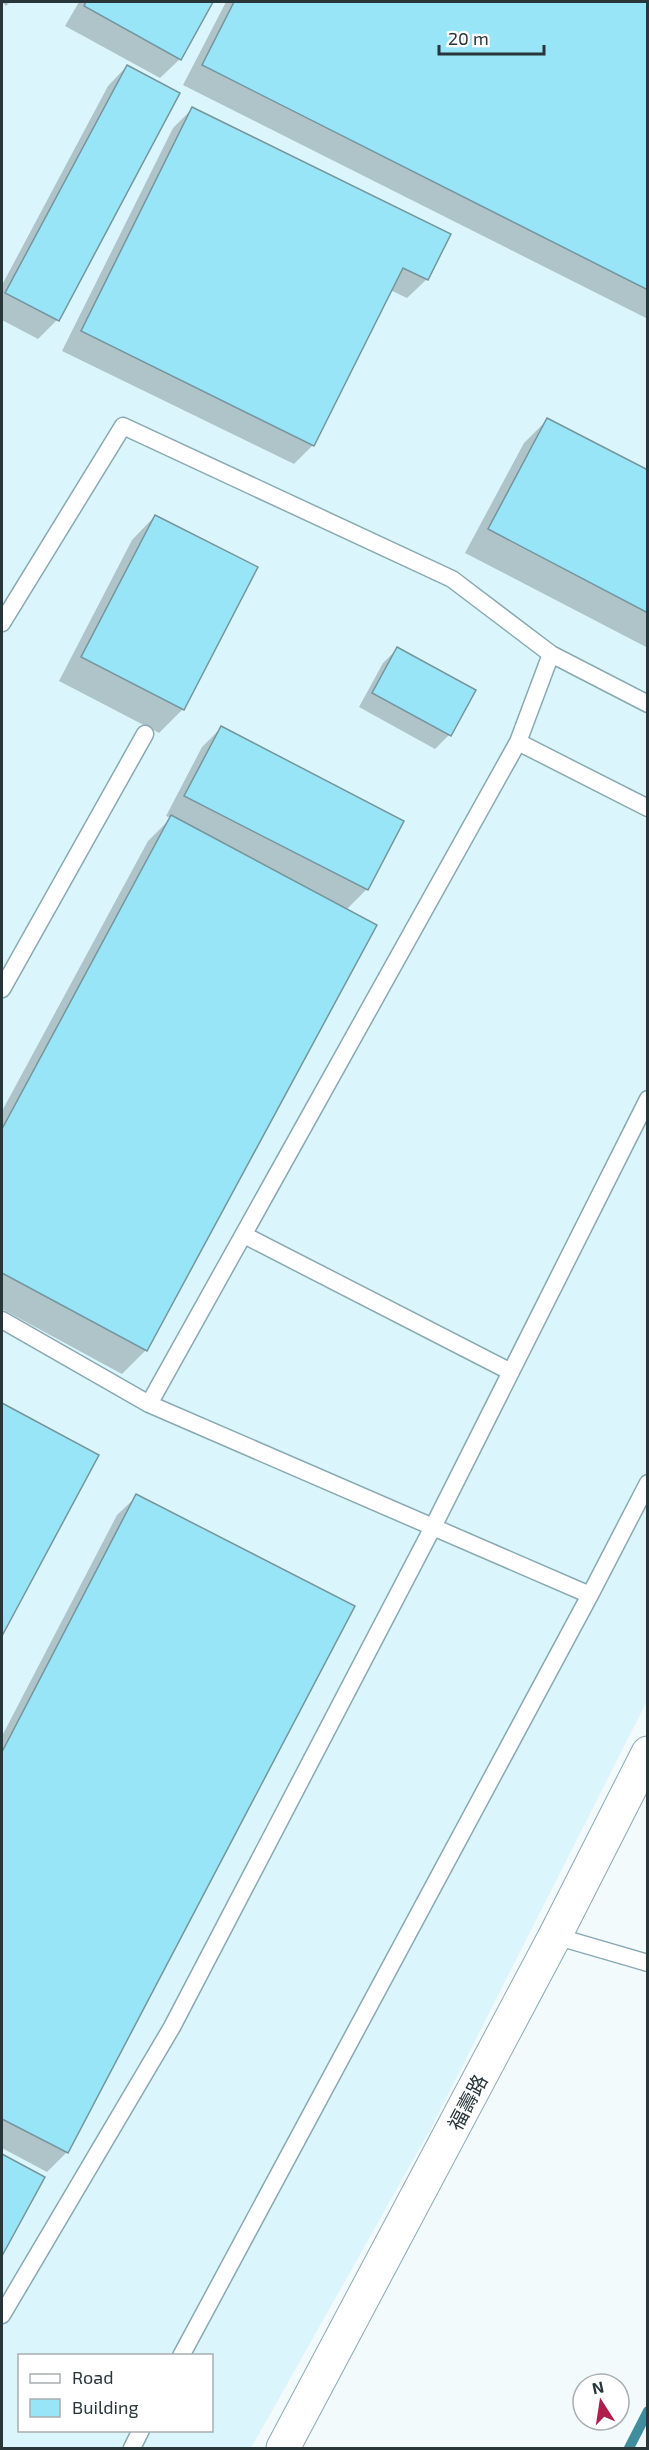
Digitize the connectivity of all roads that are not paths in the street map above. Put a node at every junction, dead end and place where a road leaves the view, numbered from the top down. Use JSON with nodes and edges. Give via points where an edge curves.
{"nodes":[{"id":1,"x":2,"y":623,"type":"edge"},
{"id":2,"x":551,"y":654,"type":"junction"},
{"id":3,"x":648,"y":704,"type":"edge"},
{"id":4,"x":145,"y":734,"type":"dead end"},
{"id":5,"x":518,"y":742,"type":"junction"},
{"id":6,"x":648,"y":808,"type":"edge"},
{"id":7,"x":2,"y":989,"type":"edge"},
{"id":8,"x":648,"y":1099,"type":"edge"},
{"id":9,"x":244,"y":1235,"type":"junction"},
{"id":10,"x":2,"y":1320,"type":"edge"},
{"id":11,"x":511,"y":1372,"type":"junction"},
{"id":12,"x":149,"y":1404,"type":"junction"},
{"id":13,"x":648,"y":1483,"type":"edge"},
{"id":14,"x":434,"y":1527,"type":"junction"},
{"id":15,"x":590,"y":1595,"type":"junction"},
{"id":16,"x":646,"y":1760,"type":"edge"},
{"id":17,"x":555,"y":1936,"type":"junction"},
{"id":18,"x":648,"y":1964,"type":"edge"},
{"id":19,"x":2,"y":2315,"type":"edge"},
{"id":20,"x":182,"y":2354,"type":"edge"},
{"id":21,"x":140,"y":2432,"type":"edge"},
{"id":22,"x":132,"y":2448,"type":"edge"},
{"id":23,"x":283,"y":2448,"type":"edge"}],
"edges":[{"from":1,"to":2,"type":"lane","via":[[123,426],[452,579]]},
{"from":2,"to":3,"type":"lane"},
{"from":2,"to":5,"type":"lane"},
{"from":4,"to":7,"type":"lane"},
{"from":5,"to":6,"type":"lane"},
{"from":5,"to":9,"type":"lane"},
{"from":8,"to":11,"type":"lane"},
{"from":9,"to":11,"type":"lane"},
{"from":9,"to":12,"type":"lane"},
{"from":10,"to":12,"type":"lane"},
{"from":11,"to":14,"type":"lane"},
{"from":12,"to":14,"type":"lane"},
{"from":13,"to":15,"type":"lane"},
{"from":14,"to":15,"type":"lane"},
{"from":14,"to":19,"type":"lane","via":[[172,2027]]},
{"from":15,"to":20,"type":"lane"},
{"from":16,"to":17,"type":"street","name":"福壽路"},
{"from":17,"to":18,"type":"lane"},
{"from":17,"to":23,"type":"street","name":"福壽路"},
{"from":21,"to":22,"type":"lane"}]}
